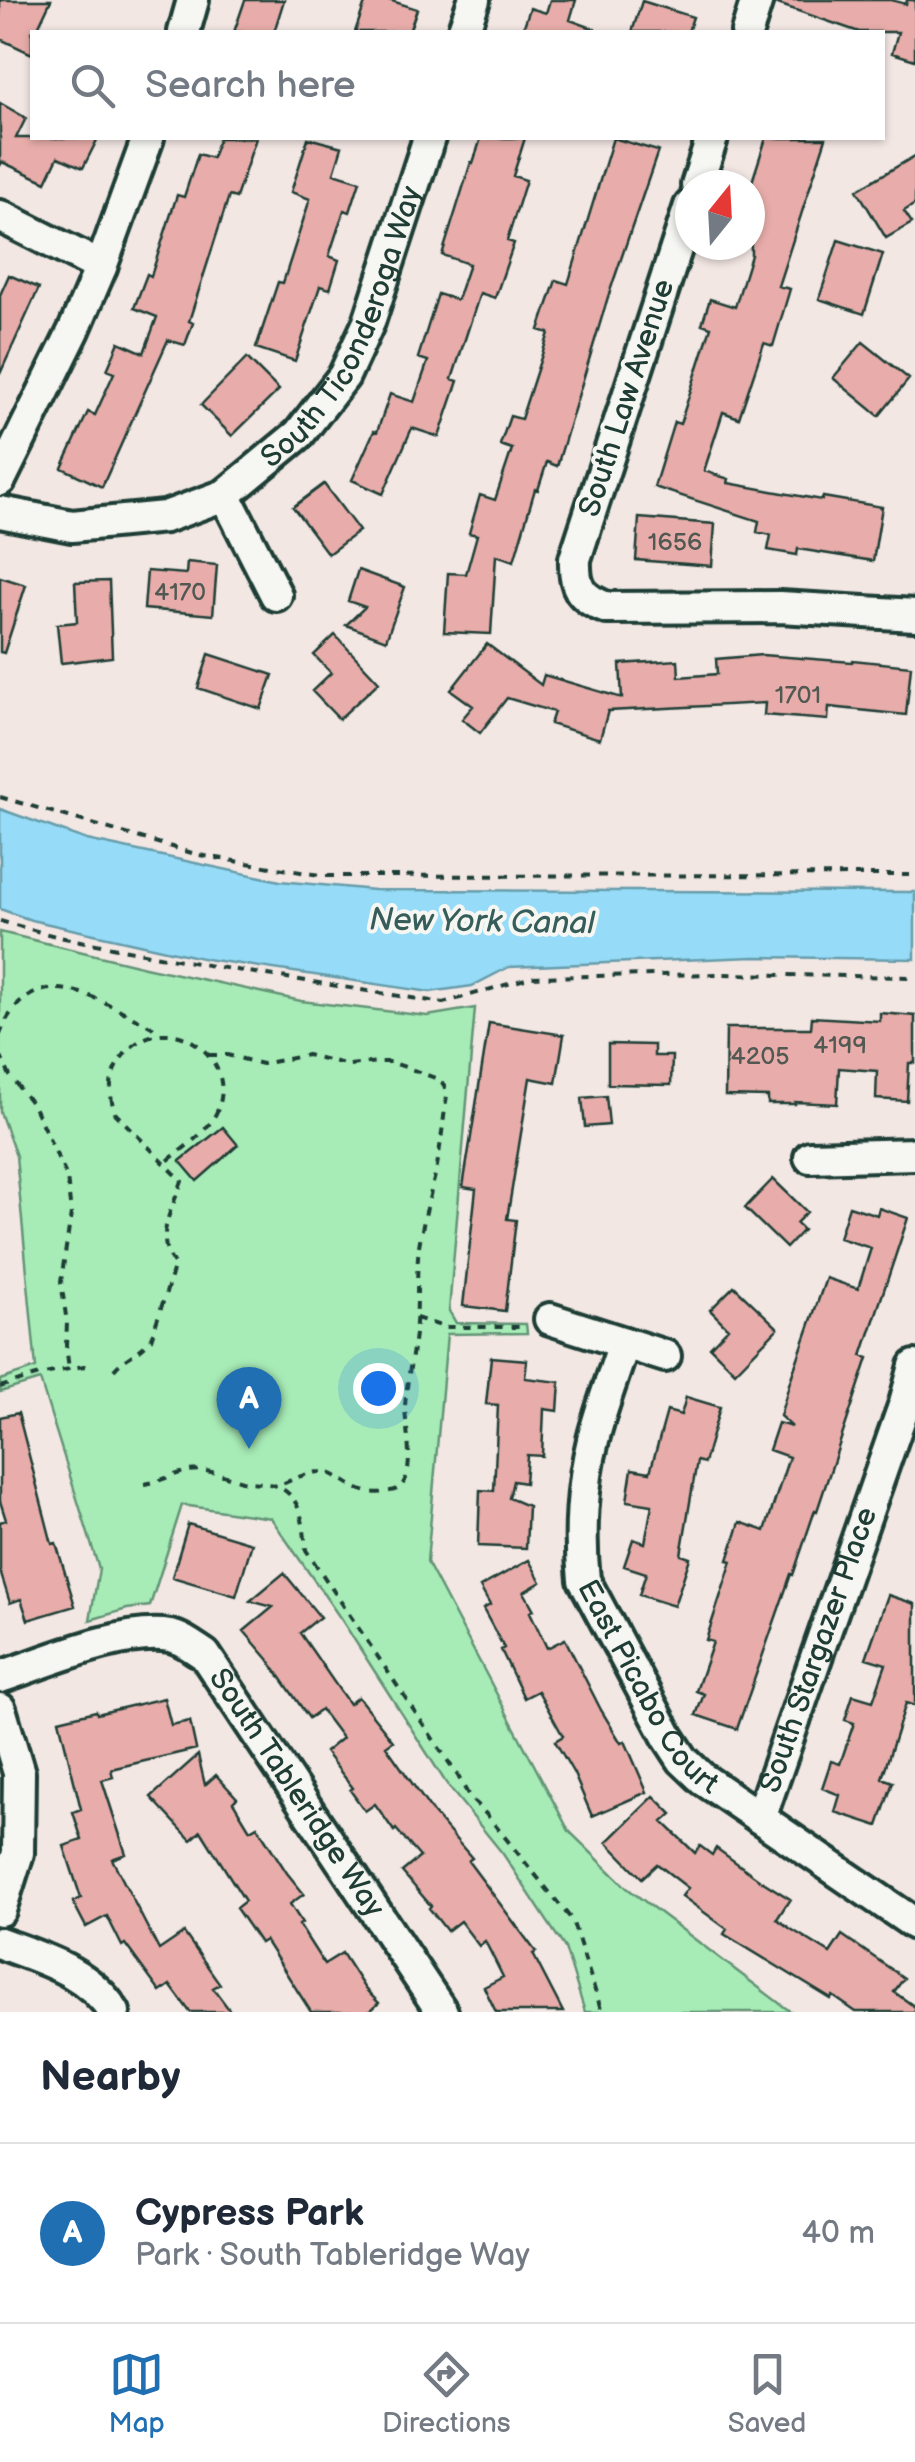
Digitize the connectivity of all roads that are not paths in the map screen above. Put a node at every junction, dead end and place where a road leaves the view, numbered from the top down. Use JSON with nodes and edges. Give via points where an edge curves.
{"nodes":[{"id":1,"x":474,"y":0,"type":"edge"},
{"id":2,"x":757,"y":0,"type":"edge"},
{"id":3,"x":465,"y":30,"type":"edge"},
{"id":4,"x":747,"y":30,"type":"edge"},
{"id":5,"x":147,"y":140,"type":"edge"},
{"id":6,"x":428,"y":140,"type":"edge"},
{"id":7,"x":711,"y":140,"type":"edge"},
{"id":8,"x":702,"y":170,"type":"edge"},
{"id":9,"x":0,"y":216,"type":"edge"},
{"id":10,"x":675,"y":252,"type":"edge"},
{"id":11,"x":102,"y":267,"type":"junction"},
{"id":12,"x":0,"y":480,"type":"edge"},
{"id":13,"x":225,"y":494,"type":"junction"},
{"id":14,"x":0,"y":512,"type":"edge"},
{"id":15,"x":276,"y":595,"type":"dead end"},
{"id":16,"x":915,"y":614,"type":"edge"},
{"id":17,"x":915,"y":1154,"type":"edge"},
{"id":18,"x":810,"y":1156,"type":"dead end"},
{"id":19,"x":540,"y":1323,"type":"road end"},
{"id":20,"x":624,"y":1343,"type":"junction"},
{"id":21,"x":665,"y":1356,"type":"dead end"},
{"id":22,"x":915,"y":1366,"type":"edge"},
{"id":23,"x":0,"y":1677,"type":"edge"},
{"id":24,"x":0,"y":1709,"type":"edge"},
{"id":25,"x":760,"y":1818,"type":"junction"},
{"id":26,"x":0,"y":1910,"type":"edge"},
{"id":27,"x":915,"y":1924,"type":"edge"},
{"id":28,"x":0,"y":1944,"type":"edge"},
{"id":29,"x":114,"y":2012,"type":"edge"},
{"id":30,"x":442,"y":2012,"type":"edge"}],
"edges":[{"from":1,"to":3,"type":"street"},
{"from":2,"to":4,"type":"street"},
{"from":5,"to":11,"type":"street"},
{"from":6,"to":13,"type":"street","name":"South Ticonderoga Way","via":[[344,376],[299,434]]},
{"from":7,"to":8,"type":"street"},
{"from":9,"to":11,"type":"street"},
{"from":10,"to":16,"type":"street","name":"South Law Avenue","via":[[575,559],[580,591],[607,608]]},
{"from":11,"to":12,"type":"street"},
{"from":13,"to":14,"type":"street","name":"South Ticonderoga Way","via":[[166,517],[72,526]]},
{"from":13,"to":15,"type":"street","name":"South Ticonderoga Way"},
{"from":17,"to":18,"type":"street"},
{"from":19,"to":20,"type":"street"},
{"from":20,"to":21,"type":"street"},
{"from":20,"to":25,"type":"street","name":"East Picabo Court","via":[[588,1462],[584,1580],[683,1760]]},
{"from":22,"to":25,"type":"street","name":"South Stargazer Place"},
{"from":23,"to":30,"type":"street","name":"South Tableridge Way","via":[[143,1634],[175,1636],[205,1655]]},
{"from":24,"to":26,"type":"street","via":[[19,1773],[18,1853]]},
{"from":25,"to":27,"type":"street","name":"East Picabo Court"},
{"from":28,"to":29,"type":"street","via":[[79,1976]]}]}
